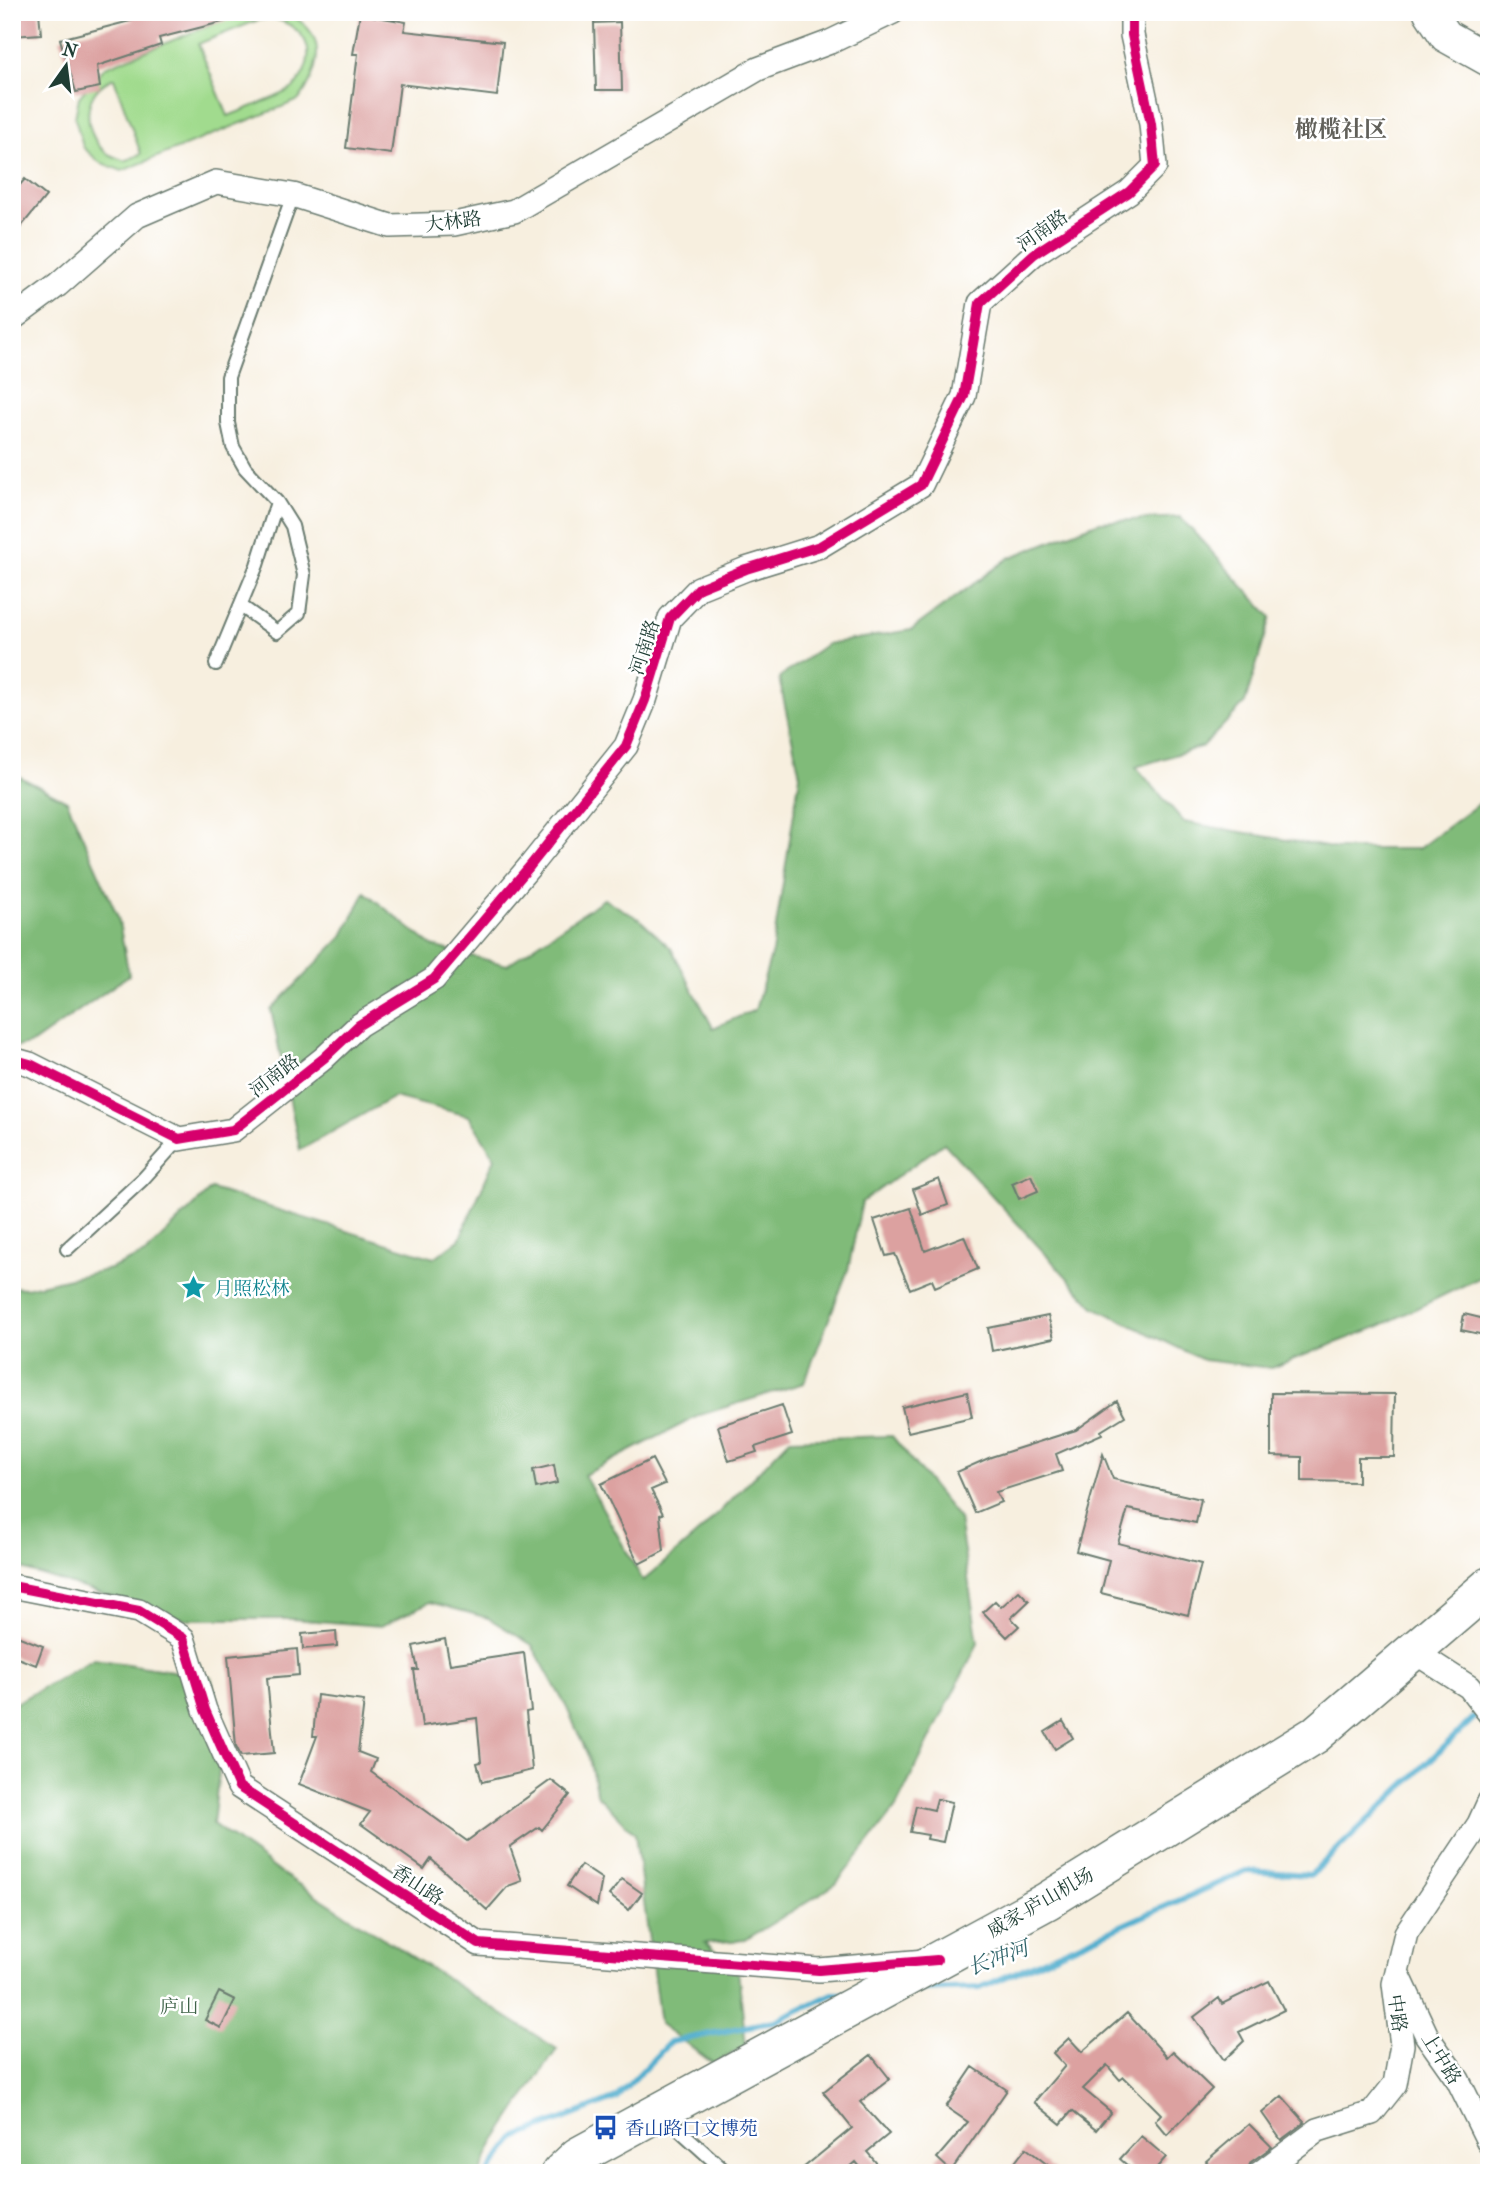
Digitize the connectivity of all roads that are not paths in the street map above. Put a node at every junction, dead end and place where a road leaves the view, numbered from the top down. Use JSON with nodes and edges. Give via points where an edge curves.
{"nodes":[{"id":1,"x":893,"y":12,"type":"edge"},
{"id":2,"x":1132,"y":12,"type":"edge"},
{"id":3,"x":1430,"y":12,"type":"edge"},
{"id":4,"x":1489,"y":60,"type":"edge"},
{"id":5,"x":293,"y":195,"type":"junction"},
{"id":6,"x":12,"y":319,"type":"edge"},
{"id":7,"x":277,"y":502,"type":"junction"},
{"id":8,"x":241,"y":606,"type":"junction"},
{"id":9,"x":216,"y":664,"type":"dead end"},
{"id":10,"x":12,"y":1059,"type":"edge"},
{"id":11,"x":179,"y":1139,"type":"junction"},
{"id":12,"x":67,"y":1249,"type":"dead end"},
{"id":13,"x":12,"y":1586,"type":"edge"},
{"id":14,"x":1489,"y":1586,"type":"edge"},
{"id":15,"x":1413,"y":1651,"type":"junction"},
{"id":16,"x":1489,"y":1713,"type":"edge"},
{"id":17,"x":1489,"y":1802,"type":"edge"},
{"id":18,"x":937,"y":1960,"type":"junction"},
{"id":19,"x":1397,"y":1972,"type":"junction"},
{"id":20,"x":659,"y":2111,"type":"junction"},
{"id":21,"x":1489,"y":2143,"type":"edge"},
{"id":22,"x":560,"y":2173,"type":"edge"},
{"id":23,"x":727,"y":2173,"type":"edge"},
{"id":24,"x":1260,"y":2173,"type":"edge"}],
"edges":[{"from":1,"to":5,"type":"street","name":"大林路","via":[[758,69],[514,211],[454,224],[390,226]]},
{"from":2,"to":11,"type":"street","name":"河南路","via":[[1132,36],[1155,166],[1129,192],[1034,254],[980,303],[964,396],[920,485],[820,546],[699,588],[670,618],[626,746],[433,979],[359,1025],[233,1130]]},
{"from":3,"to":4,"type":"main road","via":[[1446,36]]},
{"from":5,"to":6,"type":"street","name":"大林路","via":[[216,182],[136,216]]},
{"from":5,"to":7,"type":"lane","via":[[229,377],[228,424],[233,446],[245,468]]},
{"from":7,"to":8,"type":"lane"},
{"from":7,"to":8,"type":"lane","via":[[292,526],[304,575],[299,613],[278,632]]},
{"from":8,"to":9,"type":"lane"},
{"from":10,"to":11,"type":"street"},
{"from":11,"to":12,"type":"lane"},
{"from":13,"to":18,"type":"street","name":"香山路","via":[[139,1611],[183,1638],[205,1710],[239,1787],[479,1944],[819,1970]]},
{"from":14,"to":15,"type":"main road","name":"威家-庐山机场"},
{"from":15,"to":16,"type":"street","via":[[1469,1687]]},
{"from":15,"to":18,"type":"main road","name":"威家-庐山机场","via":[[1315,1735],[1047,1901]]},
{"from":17,"to":19,"type":"street","name":"中路","via":[[1406,1933]]},
{"from":18,"to":20,"type":"main road","name":"威家-庐山机场"},
{"from":19,"to":21,"type":"street","name":"上中路","via":[[1427,2036],[1458,2080]]},
{"from":19,"to":24,"type":"street","name":"中路","via":[[1394,1984],[1402,2045],[1395,2084],[1372,2113],[1318,2130]]},
{"from":20,"to":22,"type":"main road","name":"威家-庐山机场","via":[[578,2156]]},
{"from":20,"to":23,"type":"lane"}]}
